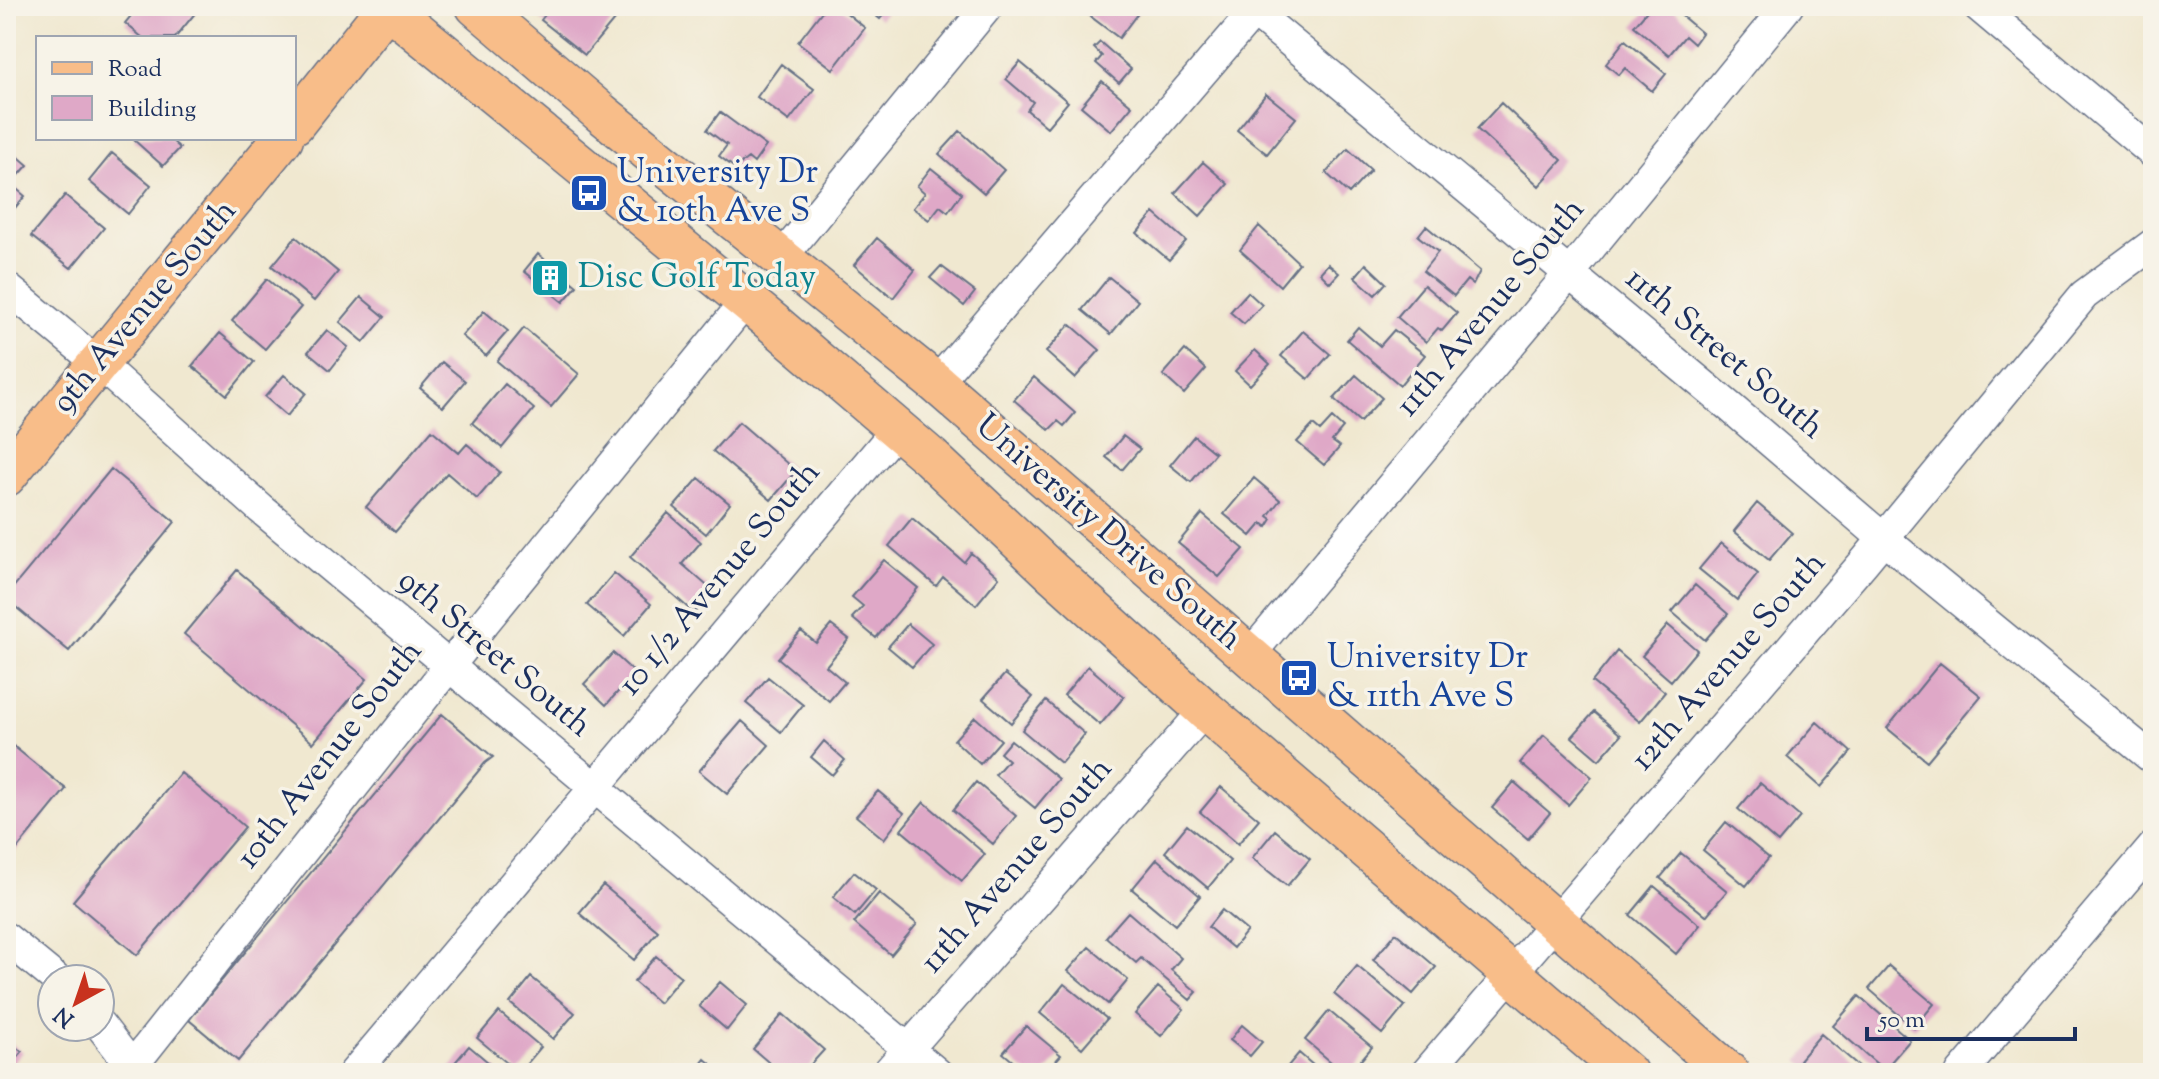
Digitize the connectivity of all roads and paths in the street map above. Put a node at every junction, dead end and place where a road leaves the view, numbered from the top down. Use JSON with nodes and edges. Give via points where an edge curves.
{"nodes":[{"id":1,"x":387,"y":6,"type":"edge"},
{"id":2,"x":476,"y":6,"type":"edge"},
{"id":3,"x":988,"y":6,"type":"edge"},
{"id":4,"x":1788,"y":6,"type":"edge"},
{"id":5,"x":1978,"y":6,"type":"edge"},
{"id":6,"x":1254,"y":8,"type":"edge"},
{"id":7,"x":296,"y":121,"type":"edge"},
{"id":8,"x":281,"y":140,"type":"edge"},
{"id":9,"x":2153,"y":153,"type":"edge"},
{"id":10,"x":2153,"y":244,"type":"edge"},
{"id":11,"x":782,"y":257,"type":"junction"},
{"id":12,"x":1569,"y":274,"type":"junction"},
{"id":13,"x":6,"y":287,"type":"edge"},
{"id":14,"x":746,"y":301,"type":"junction"},
{"id":15,"x":98,"y":363,"type":"junction"},
{"id":16,"x":936,"y":383,"type":"junction"},
{"id":17,"x":897,"y":429,"type":"junction"},
{"id":18,"x":6,"y":476,"type":"edge"},
{"id":19,"x":1884,"y":539,"type":"junction"},
{"id":20,"x":1249,"y":656,"type":"junction"},
{"id":21,"x":449,"y":666,"type":"junction"},
{"id":22,"x":1205,"y":710,"type":"junction"},
{"id":23,"x":2153,"y":759,"type":"edge"},
{"id":24,"x":594,"y":787,"type":"junction"},
{"id":25,"x":2153,"y":847,"type":"edge"},
{"id":26,"x":1556,"y":922,"type":"junction"},
{"id":27,"x":6,"y":938,"type":"edge"},
{"id":28,"x":36,"y":963,"type":"edge"},
{"id":29,"x":1512,"y":974,"type":"junction"},
{"id":30,"x":113,"y":1043,"type":"edge"},
{"id":31,"x":908,"y":1048,"type":"junction"},
{"id":32,"x":132,"y":1071,"type":"edge"},
{"id":33,"x":354,"y":1073,"type":"edge"},
{"id":34,"x":887,"y":1073,"type":"edge"},
{"id":35,"x":937,"y":1073,"type":"edge"},
{"id":36,"x":1426,"y":1073,"type":"edge"},
{"id":37,"x":1627,"y":1073,"type":"edge"},
{"id":38,"x":1729,"y":1073,"type":"edge"},
{"id":39,"x":1961,"y":1073,"type":"edge"}],
"edges":[{"from":1,"to":7,"type":"main road"},
{"from":1,"to":14,"type":"main road","name":"University Drive South"},
{"from":2,"to":11,"type":"main road","name":"University Drive South"},
{"from":3,"to":11,"type":"street"},
{"from":4,"to":12,"type":"street","name":"11th Avenue South"},
{"from":5,"to":9,"type":"street"},
{"from":6,"to":12,"type":"street","name":"11th Street South"},
{"from":6,"to":16,"type":"street"},
{"from":8,"to":15,"type":"main road","name":"9th Avenue South"},
{"from":10,"to":19,"type":"street","name":"12th Avenue South","via":[[2084,295]]},
{"from":11,"to":16,"type":"main road","name":"University Drive South"},
{"from":12,"to":19,"type":"street","name":"11th Street South"},
{"from":12,"to":20,"type":"street","name":"11th Avenue South"},
{"from":13,"to":15,"type":"street","name":"9th Street South"},
{"from":14,"to":17,"type":"main road","name":"University Drive South"},
{"from":14,"to":21,"type":"street","name":"10th Avenue South"},
{"from":15,"to":18,"type":"main road","name":"9th Avenue South"},
{"from":15,"to":21,"type":"street","name":"9th Street South","via":[[261,509]]},
{"from":16,"to":20,"type":"main road","name":"University Drive South"},
{"from":17,"to":22,"type":"main road","name":"University Drive South"},
{"from":17,"to":24,"type":"street","name":"10 1/2 Avenue South"},
{"from":19,"to":23,"type":"street","name":"11th Street South"},
{"from":19,"to":26,"type":"street","name":"12th Avenue South"},
{"from":20,"to":26,"type":"main road","name":"University Drive South"},
{"from":21,"to":24,"type":"street","name":"9th Street South"},
{"from":21,"to":32,"type":"street","name":"10th Avenue South"},
{"from":22,"to":29,"type":"main road","name":"University Drive South"},
{"from":22,"to":31,"type":"street","name":"11th Avenue South"},
{"from":24,"to":31,"type":"street","name":"9th Street South"},
{"from":24,"to":33,"type":"street","name":"10 1/2 Avenue South"},
{"from":25,"to":39,"type":"street"},
{"from":26,"to":29,"type":"street","name":"12th Avenue South"},
{"from":26,"to":38,"type":"main road","name":"University Drive South"},
{"from":27,"to":28,"type":"street"},
{"from":29,"to":36,"type":"street","name":"12th Avenue South"},
{"from":29,"to":37,"type":"main road","name":"University Drive South"},
{"from":30,"to":32,"type":"street"},
{"from":31,"to":34,"type":"street","name":"11th Avenue South"},
{"from":31,"to":35,"type":"street","name":"9th Street South"}]}
